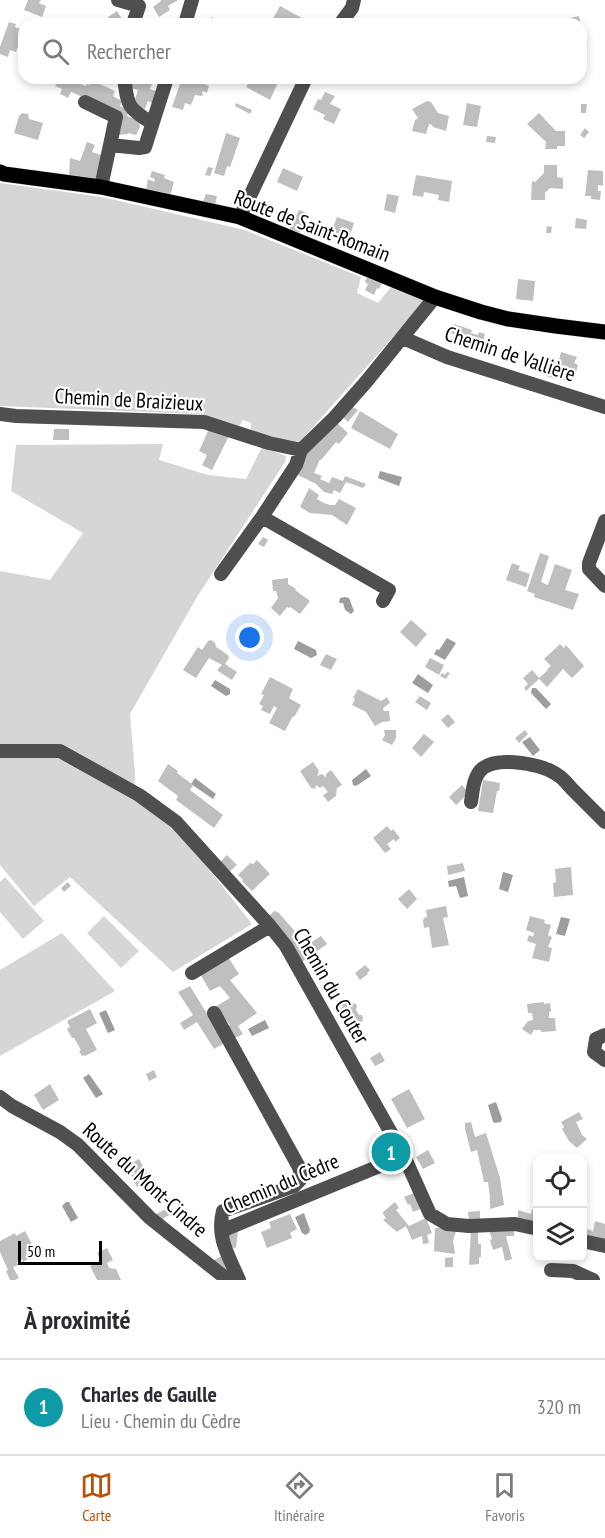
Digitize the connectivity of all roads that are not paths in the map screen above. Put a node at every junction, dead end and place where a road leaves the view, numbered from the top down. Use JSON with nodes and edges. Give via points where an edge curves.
{"nodes":[{"id":1,"x":117,"y":0,"type":"edge"},
{"id":2,"x":192,"y":0,"type":"edge"},
{"id":3,"x":354,"y":0,"type":"edge"},
{"id":4,"x":136,"y":18,"type":"edge"},
{"id":5,"x":187,"y":18,"type":"edge"},
{"id":6,"x":344,"y":18,"type":"edge"},
{"id":7,"x":125,"y":84,"type":"edge"},
{"id":8,"x":165,"y":84,"type":"edge"},
{"id":9,"x":303,"y":84,"type":"edge"},
{"id":10,"x":85,"y":102,"type":"dead end"},
{"id":11,"x":152,"y":123,"type":"junction"},
{"id":12,"x":110,"y":145,"type":"junction"},
{"id":13,"x":0,"y":172,"type":"edge"},
{"id":14,"x":101,"y":187,"type":"junction"},
{"id":15,"x":240,"y":217,"type":"junction"},
{"id":16,"x":435,"y":297,"type":"junction"},
{"id":17,"x":605,"y":332,"type":"edge"},
{"id":18,"x":403,"y":338,"type":"junction"},
{"id":19,"x":605,"y":407,"type":"edge"},
{"id":20,"x":0,"y":414,"type":"edge"},
{"id":21,"x":301,"y":450,"type":"junction"},
{"id":22,"x":262,"y":517,"type":"junction"},
{"id":23,"x":605,"y":521,"type":"edge"},
{"id":24,"x":220,"y":574,"type":"dead end"},
{"id":25,"x":605,"y":586,"type":"edge"},
{"id":26,"x":383,"y":601,"type":"dead end"},
{"id":27,"x":0,"y":751,"type":"edge"},
{"id":28,"x":471,"y":802,"type":"dead end"},
{"id":29,"x":605,"y":822,"type":"edge"},
{"id":30,"x":270,"y":926,"type":"junction"},
{"id":31,"x":192,"y":973,"type":"dead end"},
{"id":32,"x":214,"y":1013,"type":"dead end"},
{"id":33,"x":605,"y":1035,"type":"edge"},
{"id":34,"x":605,"y":1060,"type":"edge"},
{"id":35,"x":0,"y":1097,"type":"edge"},
{"id":36,"x":404,"y":1156,"type":"junction"},
{"id":37,"x":533,"y":1228,"type":"edge"},
{"id":38,"x":223,"y":1232,"type":"junction"},
{"id":39,"x":587,"y":1242,"type":"edge"},
{"id":40,"x":605,"y":1246,"type":"edge"},
{"id":41,"x":551,"y":1270,"type":"dead end"},
{"id":42,"x":228,"y":1280,"type":"edge"},
{"id":43,"x":239,"y":1280,"type":"edge"},
{"id":44,"x":593,"y":1280,"type":"edge"}],
"edges":[{"from":1,"to":4,"type":"street","via":[[139,6]]},
{"from":2,"to":5,"type":"street"},
{"from":3,"to":6,"type":"street"},
{"from":7,"to":11,"type":"street","via":[[128,103]]},
{"from":8,"to":11,"type":"street"},
{"from":9,"to":15,"type":"street"},
{"from":10,"to":12,"type":"street","via":[[116,117]]},
{"from":11,"to":12,"type":"street","via":[[145,147]]},
{"from":12,"to":14,"type":"street"},
{"from":13,"to":14,"type":"main road","name":"Route de Saint-Romain"},
{"from":14,"to":15,"type":"main road","name":"Route de Saint-Romain"},
{"from":15,"to":16,"type":"main road","name":"Route de Saint-Romain"},
{"from":16,"to":17,"type":"main road","name":"Route de Saint-Romain","via":[[508,318]]},
{"from":16,"to":18,"type":"street"},
{"from":18,"to":19,"type":"street","name":"Chemin de Vallière","via":[[447,357]]},
{"from":18,"to":21,"type":"street"},
{"from":20,"to":21,"type":"street","name":"Chemin de Braizieux","via":[[204,422]]},
{"from":21,"to":22,"type":"street","via":[[296,465]]},
{"from":22,"to":24,"type":"street"},
{"from":22,"to":26,"type":"street","via":[[389,590]]},
{"from":23,"to":25,"type":"street","via":[[589,563]]},
{"from":27,"to":30,"type":"street","name":"Chemin du Couter","via":[[60,751],[139,795],[176,822]]},
{"from":28,"to":29,"type":"street","via":[[474,783],[484,767],[521,762],[558,775]]},
{"from":30,"to":31,"type":"street"},
{"from":30,"to":36,"type":"street","name":"Chemin du Couter","via":[[286,946]]},
{"from":32,"to":38,"type":"street","via":[[300,1169],[300,1180],[294,1186],[223,1211]]},
{"from":33,"to":34,"type":"street","via":[[596,1039],[594,1052]]},
{"from":35,"to":42,"type":"street","name":"Route du Mont-Cindre","via":[[78,1145],[150,1218]]},
{"from":36,"to":37,"type":"street","name":"Chemin du Couter","via":[[430,1214],[447,1224],[515,1224]]},
{"from":36,"to":38,"type":"street","name":"Chemin du Cèdre"},
{"from":38,"to":43,"type":"street","name":"Chemin du Cèdre","via":[[222,1240]]},
{"from":39,"to":40,"type":"street"},
{"from":41,"to":44,"type":"street","via":[[573,1271]]}]}
